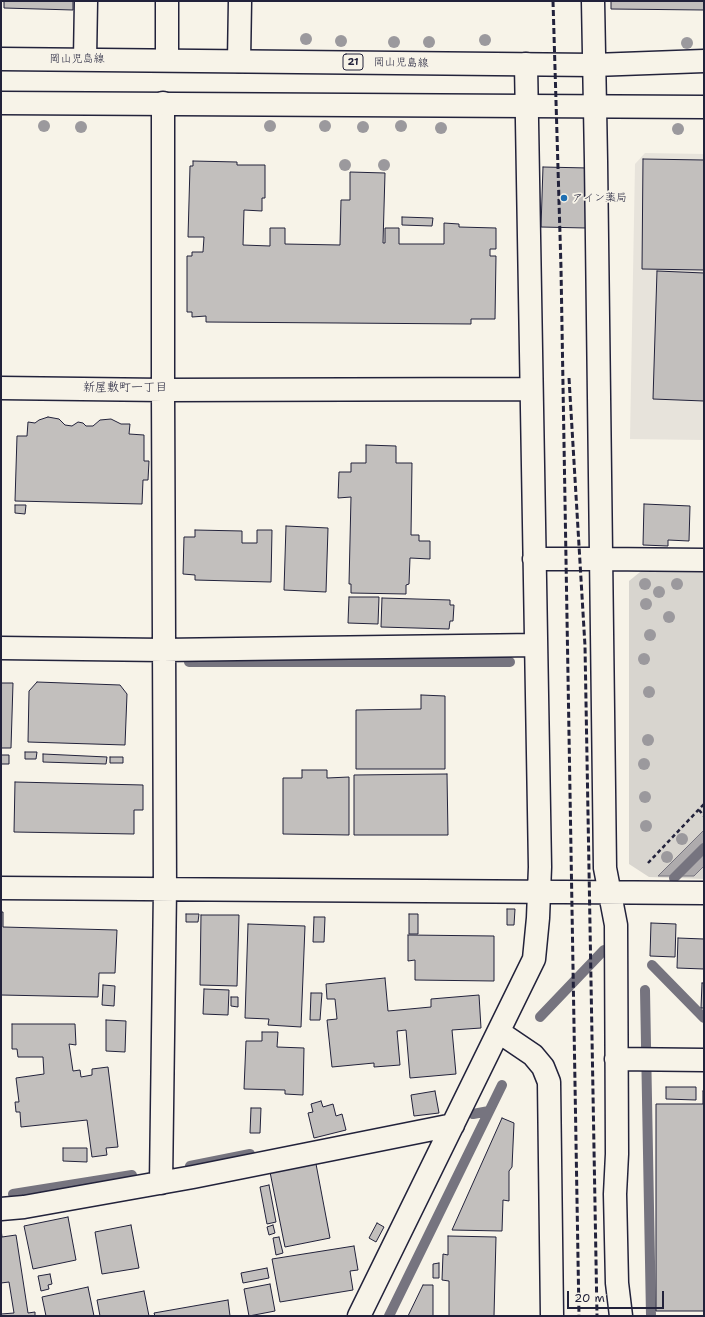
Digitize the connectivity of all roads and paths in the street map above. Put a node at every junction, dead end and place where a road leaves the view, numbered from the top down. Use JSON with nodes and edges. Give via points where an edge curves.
{"nodes":[{"id":1,"x":86,"y":1,"type":"edge"},
{"id":2,"x":167,"y":1,"type":"edge"},
{"id":3,"x":240,"y":1,"type":"edge"},
{"id":4,"x":593,"y":1,"type":"edge"},
{"id":5,"x":1,"y":58,"type":"edge"},
{"id":6,"x":85,"y":59,"type":"junction"},
{"id":7,"x":167,"y":60,"type":"junction"},
{"id":8,"x":239,"y":61,"type":"junction"},
{"id":9,"x":704,"y":61,"type":"edge"},
{"id":10,"x":526,"y":64,"type":"junction"},
{"id":11,"x":594,"y":65,"type":"junction"},
{"id":12,"x":1,"y":103,"type":"edge"},
{"id":13,"x":163,"y":103,"type":"junction"},
{"id":14,"x":526,"y":106,"type":"junction"},
{"id":15,"x":595,"y":106,"type":"junction"},
{"id":16,"x":704,"y":107,"type":"edge"},
{"id":17,"x":1,"y":388,"type":"edge"},
{"id":18,"x":531,"y":389,"type":"junction"},
{"id":19,"x":163,"y":390,"type":"junction"},
{"id":20,"x":602,"y":558,"type":"junction"},
{"id":21,"x":534,"y":559,"type":"junction"},
{"id":22,"x":704,"y":560,"type":"edge"},
{"id":23,"x":536,"y":645,"type":"junction"},
{"id":24,"x":1,"y":648,"type":"edge"},
{"id":25,"x":163,"y":650,"type":"junction"},
{"id":26,"x":704,"y":804,"type":"edge"},
{"id":27,"x":698,"y":810,"type":"junction"},
{"id":28,"x":704,"y":816,"type":"edge"},
{"id":29,"x":645,"y":866,"type":"dead end"},
{"id":30,"x":1,"y":888,"type":"edge"},
{"id":31,"x":165,"y":889,"type":"junction"},
{"id":32,"x":539,"y":892,"type":"junction"},
{"id":33,"x":610,"y":892,"type":"junction"},
{"id":34,"x":704,"y":893,"type":"edge"},
{"id":35,"x":499,"y":1032,"type":"junction"},
{"id":36,"x":616,"y":1059,"type":"junction"},
{"id":37,"x":704,"y":1060,"type":"edge"},
{"id":38,"x":453,"y":1125,"type":"junction"},
{"id":39,"x":161,"y":1182,"type":"junction"},
{"id":40,"x":1,"y":1209,"type":"edge"},
{"id":41,"x":359,"y":1316,"type":"edge"},
{"id":42,"x":552,"y":1316,"type":"edge"},
{"id":43,"x":621,"y":1316,"type":"edge"}],
"edges":[{"from":1,"to":6,"type":"street"},
{"from":2,"to":7,"type":"street"},
{"from":3,"to":8,"type":"street"},
{"from":4,"to":11,"type":"street"},
{"from":5,"to":6,"type":"street","name":"岡山児島線","number":"21"},
{"from":6,"to":7,"type":"street","name":"岡山児島線","number":"21"},
{"from":7,"to":8,"type":"street","name":"岡山児島線","number":"21"},
{"from":8,"to":10,"type":"street","name":"岡山児島線","number":"21"},
{"from":9,"to":11,"type":"street","name":"岡山児島線","number":"21"},
{"from":10,"to":11,"type":"street","name":"岡山児島線","number":"21"},
{"from":10,"to":14,"type":"street"},
{"from":11,"to":15,"type":"street"},
{"from":12,"to":13,"type":"street"},
{"from":13,"to":14,"type":"street"},
{"from":13,"to":19,"type":"street"},
{"from":14,"to":15,"type":"street"},
{"from":14,"to":18,"type":"street"},
{"from":15,"to":16,"type":"street"},
{"from":15,"to":20,"type":"street"},
{"from":17,"to":19,"type":"street"},
{"from":18,"to":19,"type":"street"},
{"from":18,"to":21,"type":"street"},
{"from":19,"to":25,"type":"street"},
{"from":20,"to":21,"type":"street"},
{"from":20,"to":22,"type":"street"},
{"from":20,"to":33,"type":"street","via":[[605,868]]},
{"from":21,"to":23,"type":"street"},
{"from":23,"to":25,"type":"street"},
{"from":23,"to":32,"type":"street"},
{"from":24,"to":25,"type":"street"},
{"from":25,"to":31,"type":"street"},
{"from":26,"to":27,"type":"path"},
{"from":27,"to":28,"type":"path"},
{"from":27,"to":29,"type":"path"},
{"from":30,"to":31,"type":"street"},
{"from":31,"to":32,"type":"street"},
{"from":31,"to":39,"type":"street"},
{"from":32,"to":33,"type":"street"},
{"from":32,"to":35,"type":"street","via":[[534,959]]},
{"from":33,"to":34,"type":"street"},
{"from":33,"to":36,"type":"street","via":[[616,925]]},
{"from":35,"to":38,"type":"street"},
{"from":35,"to":42,"type":"street","via":[[533,1055],[549,1082]]},
{"from":36,"to":37,"type":"street"},
{"from":36,"to":43,"type":"street","via":[[615,1194],[617,1283]]},
{"from":38,"to":39,"type":"street"},
{"from":38,"to":41,"type":"street"},
{"from":39,"to":40,"type":"street"}]}
